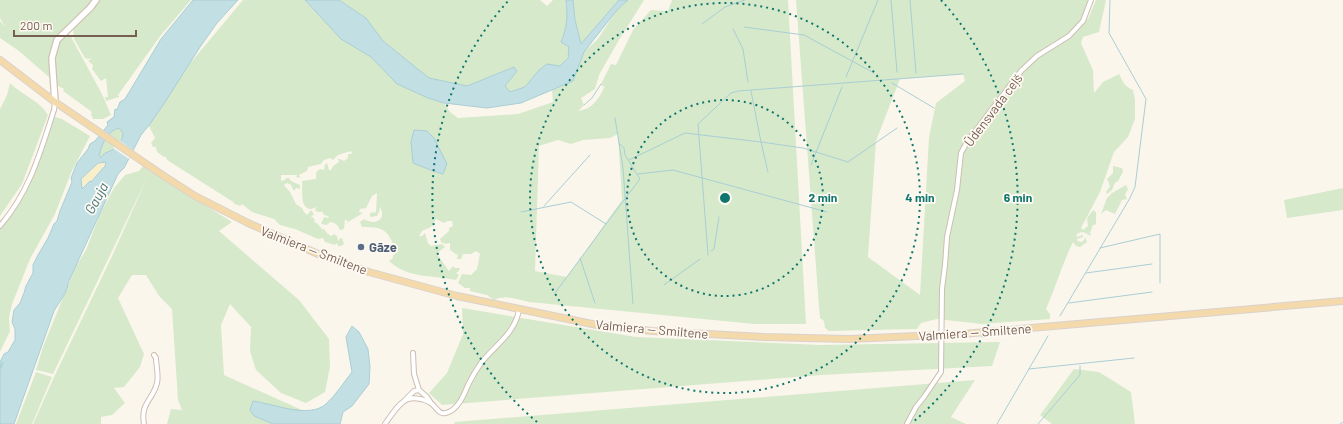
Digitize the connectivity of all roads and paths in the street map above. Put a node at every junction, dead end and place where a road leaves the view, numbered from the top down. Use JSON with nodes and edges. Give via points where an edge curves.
{"nodes":[{"id":1,"x":96,"y":0,"type":"edge"},
{"id":2,"x":1091,"y":0,"type":"edge"},
{"id":3,"x":0,"y":60,"type":"edge"},
{"id":4,"x":55,"y":102,"type":"junction"},
{"id":5,"x":0,"y":226,"type":"edge"},
{"id":6,"x":1343,"y":300,"type":"edge"},
{"id":7,"x":519,"y":309,"type":"junction"},
{"id":8,"x":941,"y":336,"type":"junction"},
{"id":9,"x":413,"y":353,"type":"dead end"},
{"id":10,"x":154,"y":355,"type":"dead end"},
{"id":11,"x":419,"y":390,"type":"junction"},
{"id":12,"x":403,"y":402,"type":"junction"},
{"id":13,"x":431,"y":403,"type":"junction"},
{"id":14,"x":144,"y":424,"type":"edge"},
{"id":15,"x":385,"y":424,"type":"edge"},
{"id":16,"x":907,"y":424,"type":"edge"}],
"edges":[{"from":1,"to":4,"type":"street","via":[[57,40],[52,58]]},
{"from":2,"to":8,"type":"street","name":"Ūdensvada ceļš","via":[[1083,21],[1069,36],[1037,56],[1021,71],[961,153],[957,190],[947,237]]},
{"from":3,"to":4,"type":"main road","name":"Valmiera — Smiltene"},
{"from":4,"to":5,"type":"street","via":[[29,182],[21,198]]},
{"from":4,"to":7,"type":"main road","name":"Valmiera — Smiltene","via":[[196,196],[248,223],[318,254],[369,272],[457,296]]},
{"from":6,"to":8,"type":"main road","name":"Valmiera — Smiltene"},
{"from":7,"to":8,"type":"main road","name":"Valmiera — Smiltene","via":[[597,325],[652,331],[810,339]]},
{"from":7,"to":13,"type":"street","via":[[516,323],[481,363],[462,399],[454,408],[446,414],[441,413]]},
{"from":8,"to":16,"type":"street","name":"Ūdensvada ceļš","via":[[941,372]]},
{"from":9,"to":11,"type":"street","via":[[414,374]]},
{"from":10,"to":14,"type":"street","via":[[158,382],[144,406]]},
{"from":11,"to":12,"type":"street","via":[[414,391]]},
{"from":11,"to":13,"type":"street"},
{"from":12,"to":13,"type":"street","via":[[411,398]]},
{"from":12,"to":15,"type":"street"}]}
